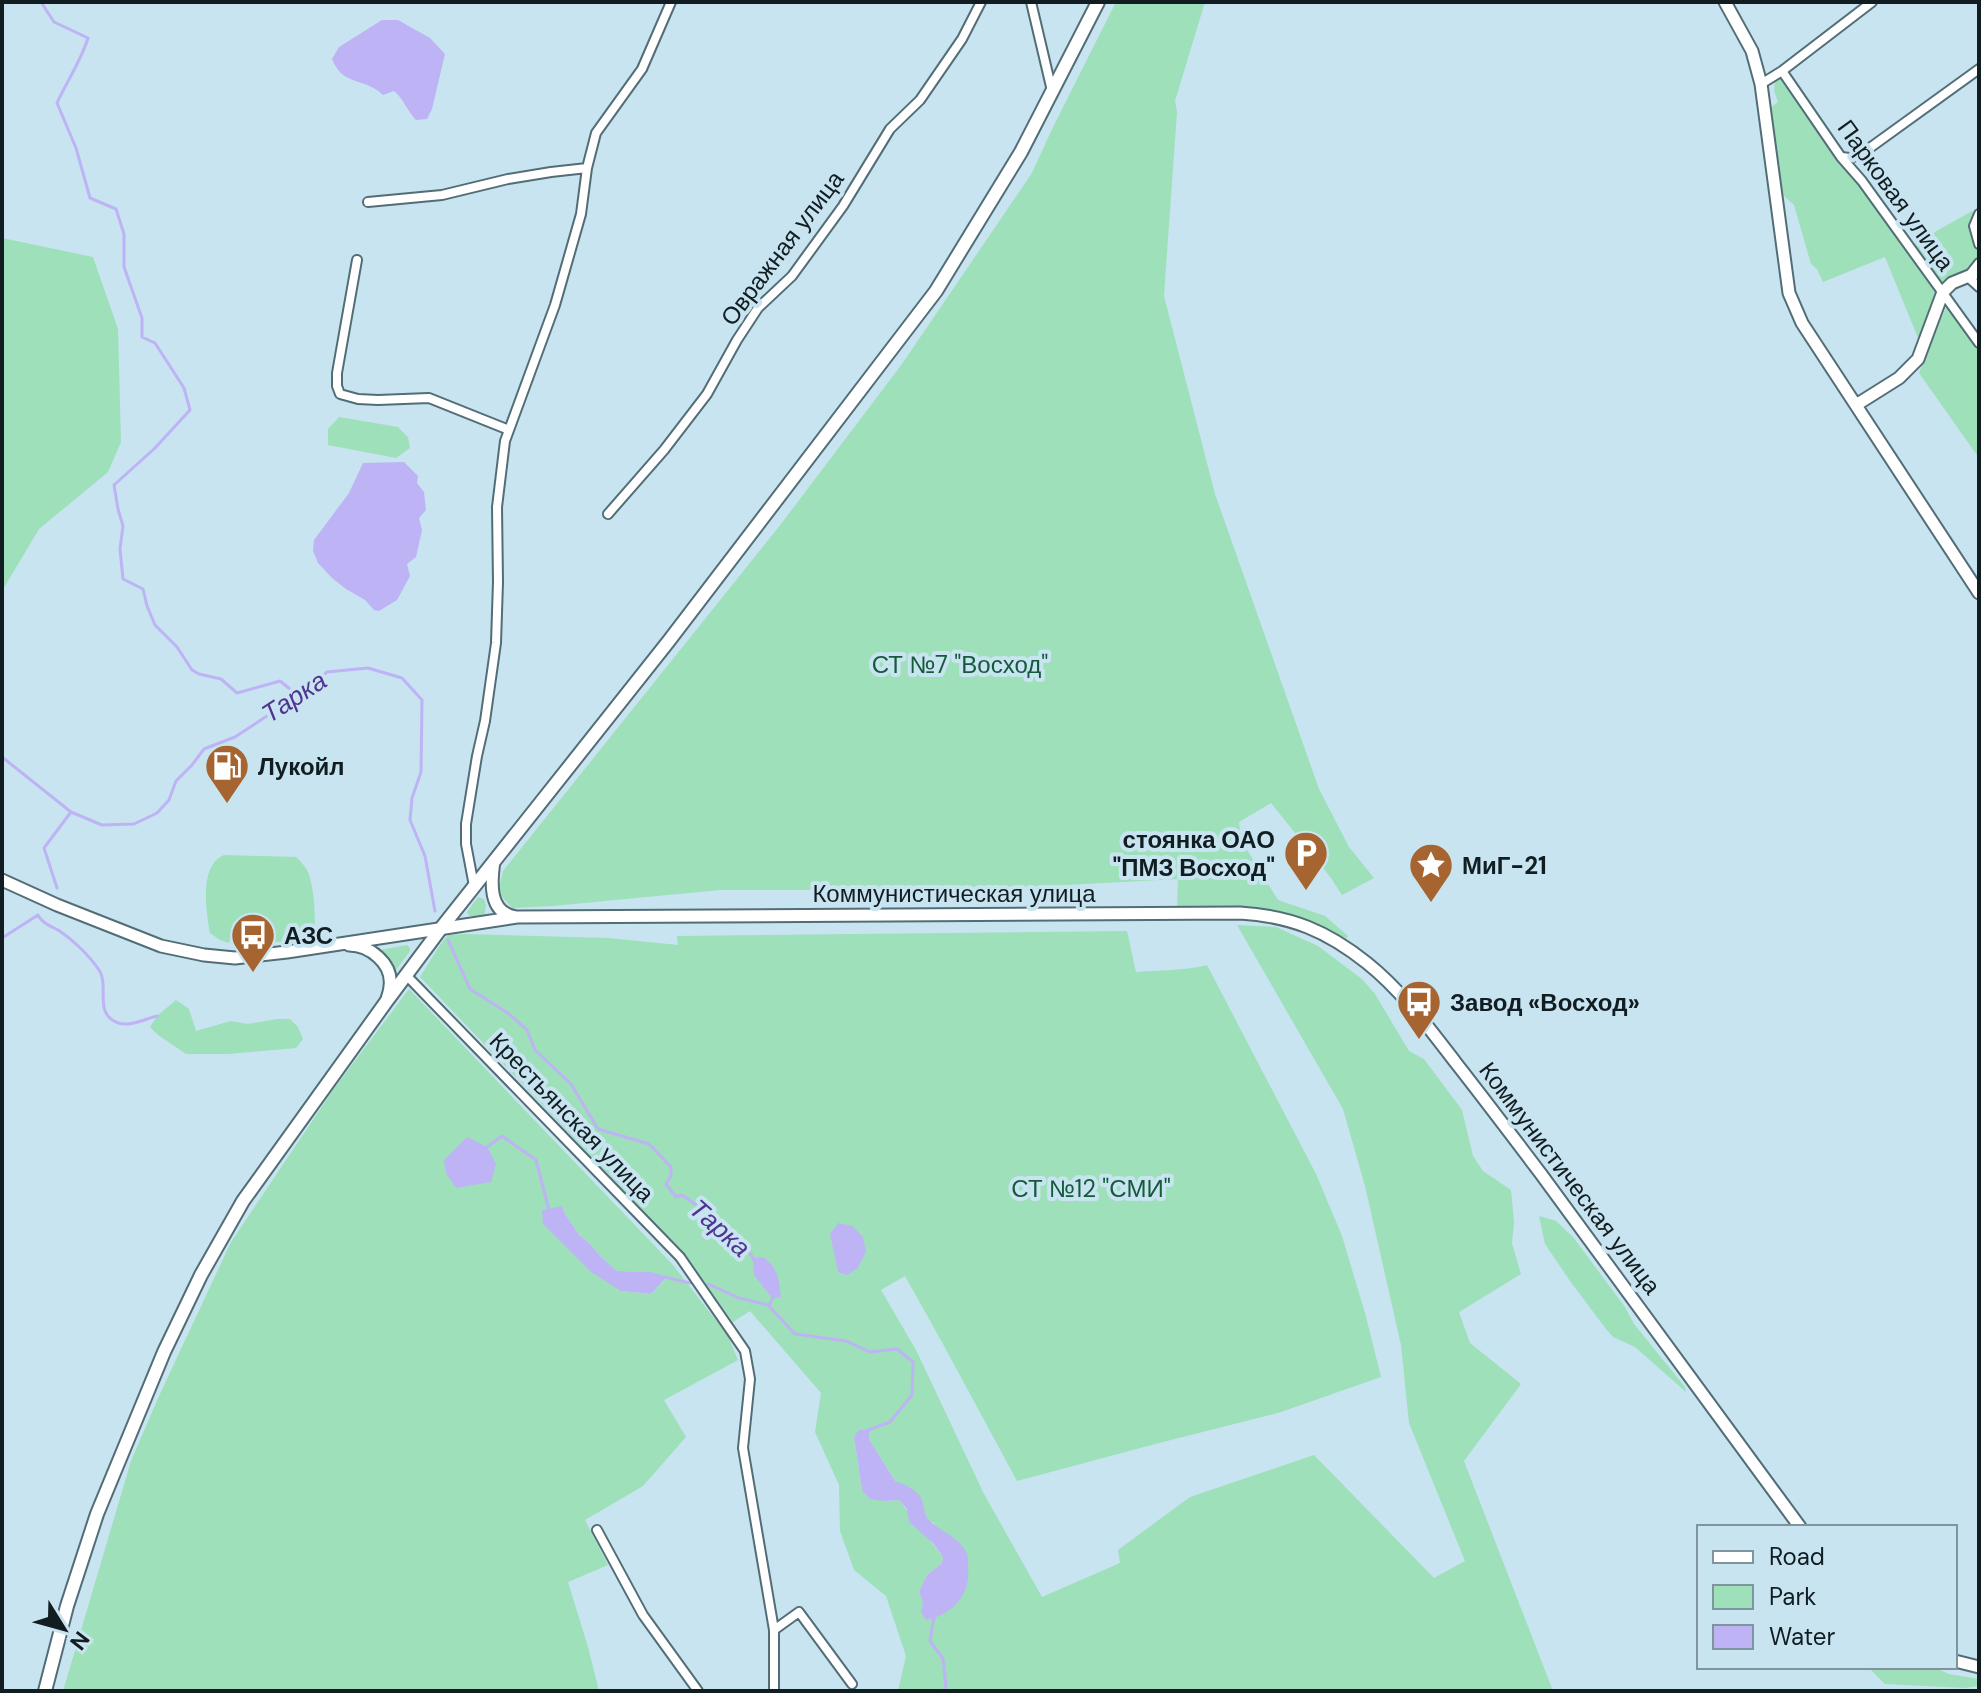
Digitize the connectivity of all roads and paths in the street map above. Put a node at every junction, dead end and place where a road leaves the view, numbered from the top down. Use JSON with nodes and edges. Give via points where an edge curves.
{"nodes":[{"id":1,"x":671,"y":2,"type":"edge"},
{"id":2,"x":981,"y":2,"type":"edge"},
{"id":3,"x":1031,"y":2,"type":"edge"},
{"id":4,"x":1098,"y":2,"type":"edge"},
{"id":5,"x":1725,"y":2,"type":"edge"},
{"id":6,"x":1872,"y":2,"type":"edge"},
{"id":7,"x":1979,"y":69,"type":"edge"},
{"id":8,"x":1782,"y":71,"type":"junction"},
{"id":9,"x":1761,"y":84,"type":"junction"},
{"id":10,"x":1052,"y":91,"type":"junction"},
{"id":11,"x":1860,"y":155,"type":"junction"},
{"id":12,"x":1841,"y":157,"type":"junction"},
{"id":13,"x":587,"y":168,"type":"junction"},
{"id":14,"x":1862,"y":181,"type":"junction"},
{"id":15,"x":368,"y":202,"type":"dead end"},
{"id":16,"x":1979,"y":214,"type":"edge"},
{"id":17,"x":1979,"y":244,"type":"edge"},
{"id":18,"x":357,"y":260,"type":"dead end"},
{"id":19,"x":1979,"y":263,"type":"edge"},
{"id":20,"x":1973,"y":274,"type":"edge"},
{"id":21,"x":1979,"y":287,"type":"edge"},
{"id":22,"x":1943,"y":292,"type":"junction"},
{"id":23,"x":1979,"y":343,"type":"edge"},
{"id":24,"x":1856,"y":405,"type":"junction"},
{"id":25,"x":509,"y":430,"type":"junction"},
{"id":26,"x":608,"y":514,"type":"dead end"},
{"id":27,"x":1979,"y":593,"type":"edge"},
{"id":28,"x":494,"y":861,"type":"junction"},
{"id":29,"x":2,"y":880,"type":"edge"},
{"id":30,"x":474,"y":886,"type":"junction"},
{"id":31,"x":517,"y":917,"type":"junction"},
{"id":32,"x":442,"y":927,"type":"junction"},
{"id":33,"x":328,"y":945,"type":"junction"},
{"id":34,"x":406,"y":975,"type":"junction"},
{"id":35,"x":386,"y":1002,"type":"junction"},
{"id":36,"x":1799,"y":1525,"type":"edge"},
{"id":37,"x":597,"y":1530,"type":"dead end"},
{"id":38,"x":774,"y":1630,"type":"junction"},
{"id":39,"x":1957,"y":1662,"type":"edge"},
{"id":40,"x":1979,"y":1667,"type":"edge"},
{"id":41,"x":852,"y":1684,"type":"dead end"},
{"id":42,"x":45,"y":1691,"type":"edge"},
{"id":43,"x":698,"y":1691,"type":"edge"},
{"id":44,"x":774,"y":1691,"type":"edge"}],
"edges":[{"from":1,"to":13,"type":"street","via":[[642,69],[596,133]]},
{"from":2,"to":26,"type":"street","name":"Овражная улица","via":[[920,100],[890,129],[792,276],[758,308],[707,394]]},
{"from":3,"to":10,"type":"street"},
{"from":4,"to":10,"type":"main road"},
{"from":5,"to":9,"type":"main road","via":[[1752,51]]},
{"from":6,"to":8,"type":"street"},
{"from":7,"to":11,"type":"street"},
{"from":8,"to":9,"type":"street"},
{"from":8,"to":12,"type":"street","name":"Парковая улица"},
{"from":9,"to":24,"type":"main road","via":[[1789,293],[1802,323]]},
{"from":10,"to":28,"type":"main road","via":[[936,291]]},
{"from":11,"to":12,"type":"street"},
{"from":11,"to":14,"type":"street"},
{"from":12,"to":14,"type":"street","name":"Парковая улица"},
{"from":13,"to":15,"type":"street","via":[[442,195]]},
{"from":13,"to":25,"type":"street","via":[[581,214],[555,305]]},
{"from":14,"to":22,"type":"street","name":"Парковая улица"},
{"from":16,"to":17,"type":"street","via":[[1974,226]]},
{"from":18,"to":25,"type":"street","via":[[337,373],[340,394],[368,400],[429,398]]},
{"from":19,"to":20,"type":"street"},
{"from":20,"to":21,"type":"street"},
{"from":20,"to":22,"type":"main road"},
{"from":22,"to":23,"type":"street","name":"Парковая улица"},
{"from":22,"to":24,"type":"main road","via":[[1918,359]]},
{"from":24,"to":27,"type":"main road"},
{"from":25,"to":30,"type":"street","via":[[497,507],[496,643],[466,824]]},
{"from":28,"to":30,"type":"main road"},
{"from":28,"to":31,"type":"main road","via":[[493,896],[498,907]]},
{"from":29,"to":33,"type":"main road","via":[[183,952],[244,957]]},
{"from":30,"to":32,"type":"main road"},
{"from":31,"to":32,"type":"main road","name":"Коммунистическая улица"},
{"from":31,"to":36,"type":"main road","name":"Коммунистическая улица","via":[[1240,913],[1285,918],[1314,929],[1368,964],[1432,1031]]},
{"from":32,"to":33,"type":"main road","name":"Коммунистическая улица"},
{"from":32,"to":34,"type":"main road"},
{"from":33,"to":35,"type":"main road","via":[[359,945],[380,959],[391,984]]},
{"from":34,"to":35,"type":"main road"},
{"from":34,"to":38,"type":"street","name":"Крестьянская улица","via":[[680,1257],[745,1351],[750,1379],[743,1448]]},
{"from":35,"to":42,"type":"main road","via":[[243,1201],[201,1275],[97,1514]]},
{"from":37,"to":43,"type":"street","via":[[643,1615]]},
{"from":38,"to":41,"type":"street","via":[[799,1612]]},
{"from":38,"to":44,"type":"street","name":"Крестьянская улица"},
{"from":39,"to":40,"type":"main road"}]}
